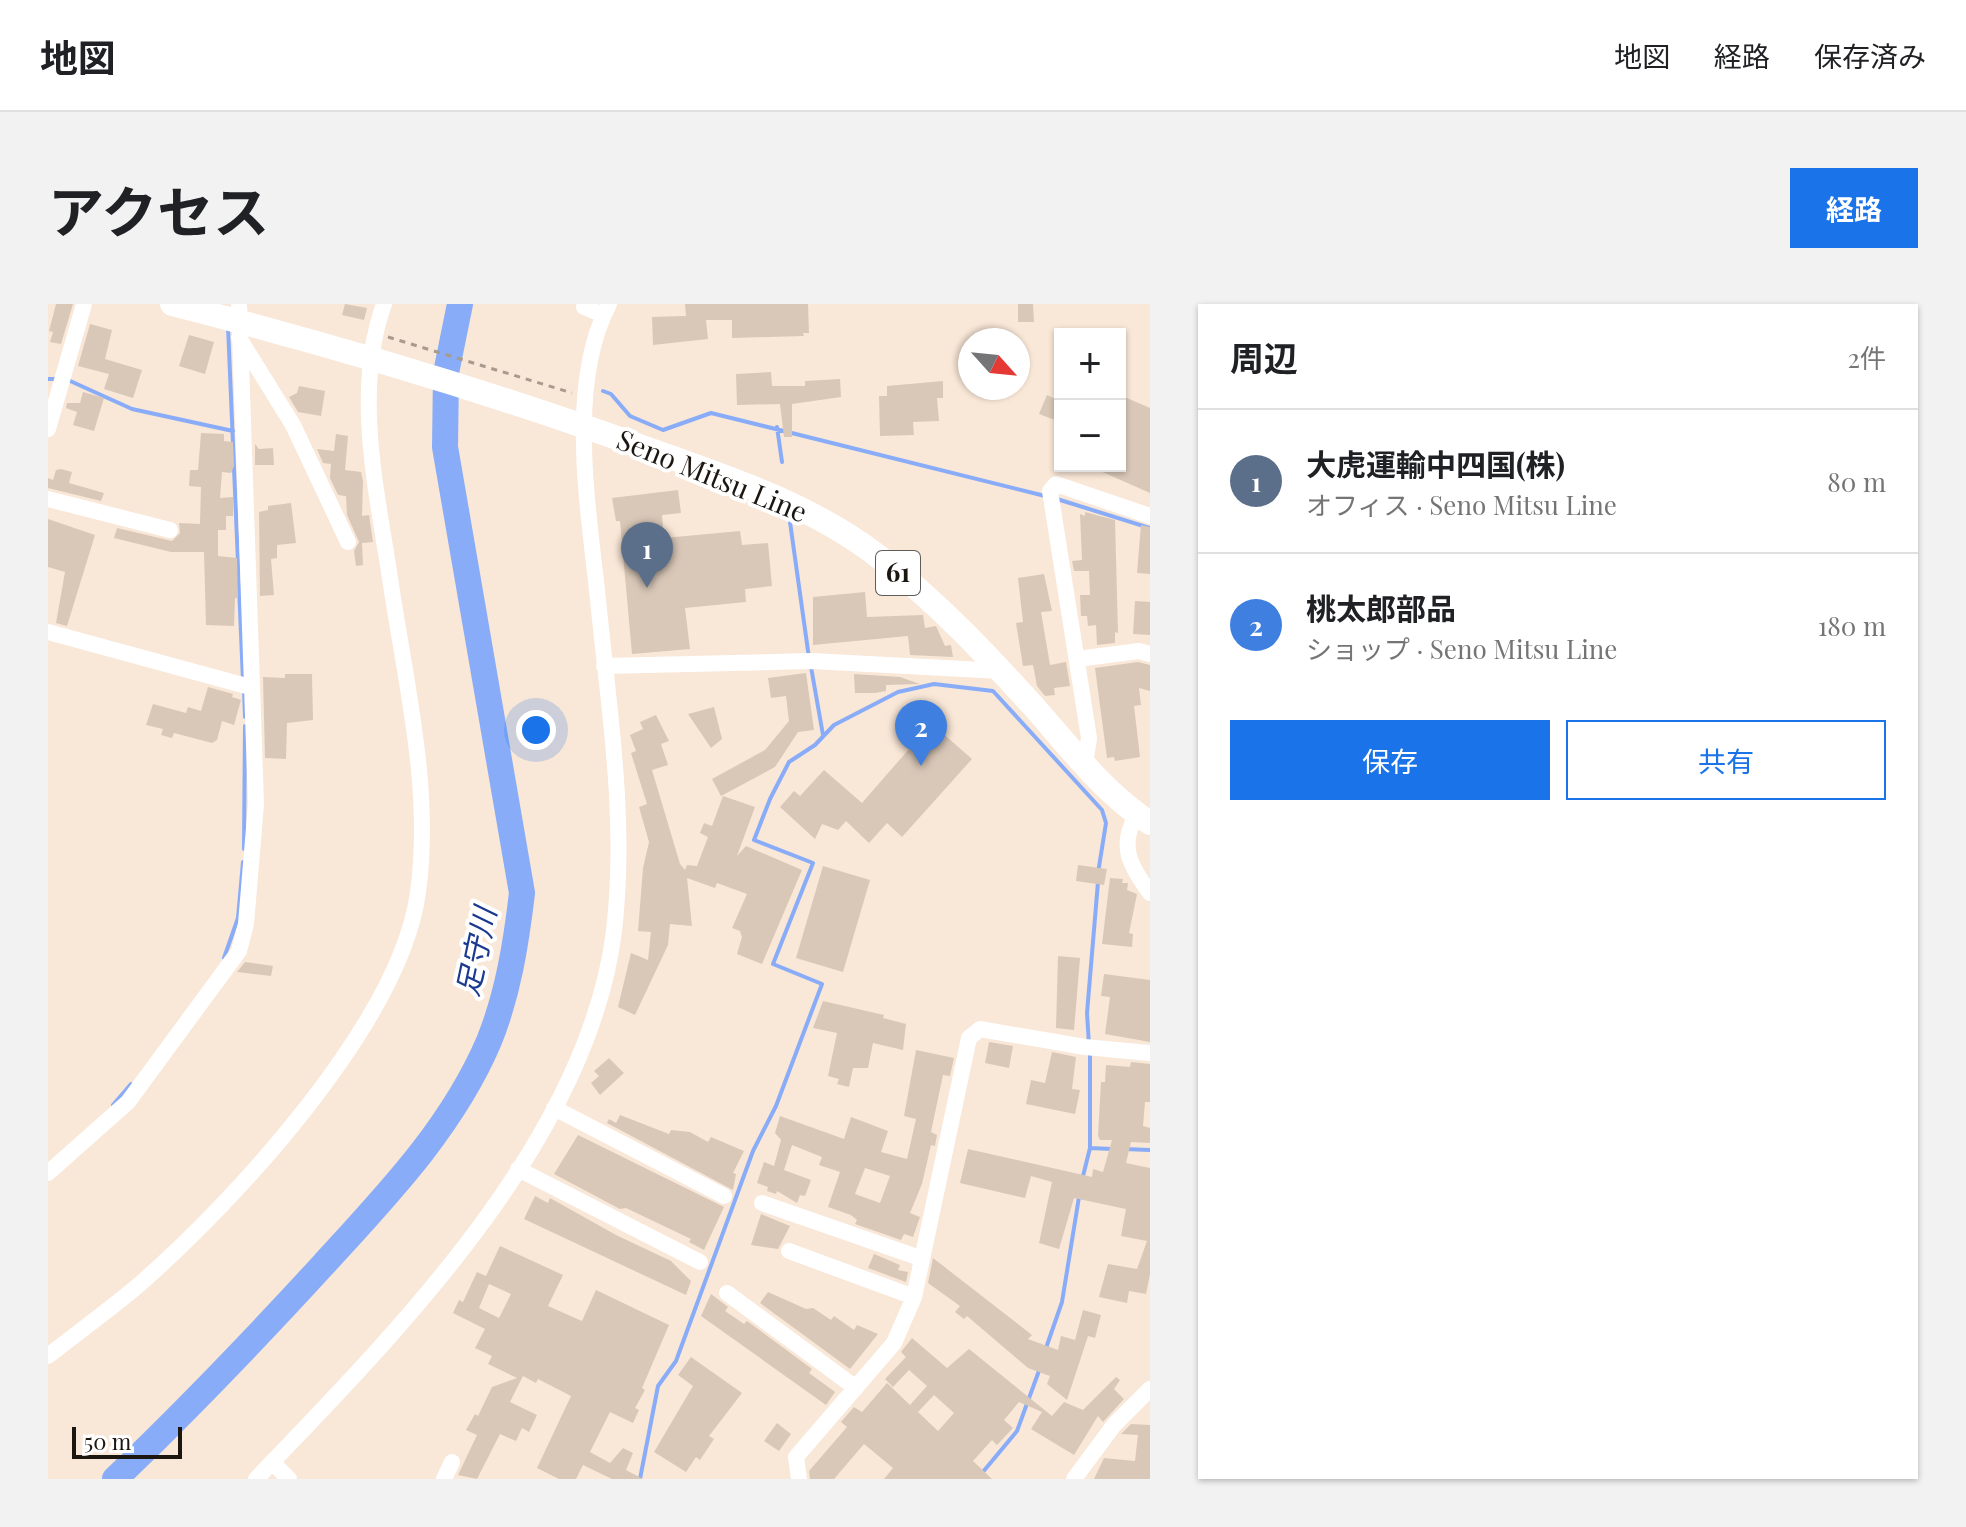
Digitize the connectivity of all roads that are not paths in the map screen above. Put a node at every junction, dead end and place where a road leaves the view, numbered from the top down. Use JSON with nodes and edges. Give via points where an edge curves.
{"nodes":[{"id":1,"x":84,"y":304,"type":"edge"},
{"id":2,"x":172,"y":304,"type":"edge"},
{"id":3,"x":384,"y":304,"type":"edge"},
{"id":4,"x":584,"y":307,"type":"dead end"},
{"id":5,"x":606,"y":310,"type":"edge"},
{"id":6,"x":235,"y":320,"type":"edge"},
{"id":7,"x":377,"y":360,"type":"junction"},
{"id":8,"x":582,"y":425,"type":"junction"},
{"id":9,"x":48,"y":429,"type":"edge"},
{"id":10,"x":48,"y":499,"type":"edge"},
{"id":11,"x":1150,"y":516,"type":"edge"},
{"id":12,"x":170,"y":530,"type":"dead end"},
{"id":13,"x":348,"y":542,"type":"dead end"},
{"id":14,"x":48,"y":632,"type":"edge"},
{"id":15,"x":1150,"y":654,"type":"edge"},
{"id":16,"x":1077,"y":659,"type":"junction"},
{"id":17,"x":604,"y":666,"type":"junction"},
{"id":18,"x":1001,"y":671,"type":"junction"},
{"id":19,"x":246,"y":687,"type":"junction"},
{"id":20,"x":1085,"y":764,"type":"junction"},
{"id":21,"x":1143,"y":819,"type":"edge"},
{"id":22,"x":1150,"y":893,"type":"edge"},
{"id":23,"x":1150,"y":1053,"type":"edge"},
{"id":24,"x":554,"y":1108,"type":"junction"},
{"id":25,"x":518,"y":1169,"type":"junction"},
{"id":26,"x":48,"y":1173,"type":"edge"},
{"id":27,"x":724,"y":1196,"type":"dead end"},
{"id":28,"x":762,"y":1203,"type":"dead end"},
{"id":29,"x":789,"y":1251,"type":"dead end"},
{"id":30,"x":920,"y":1258,"type":"junction"},
{"id":31,"x":700,"y":1262,"type":"dead end"},
{"id":32,"x":727,"y":1293,"type":"dead end"},
{"id":33,"x":914,"y":1297,"type":"junction"},
{"id":34,"x":48,"y":1356,"type":"edge"},
{"id":35,"x":856,"y":1388,"type":"junction"},
{"id":36,"x":1150,"y":1389,"type":"edge"},
{"id":37,"x":272,"y":1462,"type":"junction"},
{"id":38,"x":452,"y":1462,"type":"dead end"},
{"id":39,"x":256,"y":1479,"type":"edge"},
{"id":40,"x":289,"y":1479,"type":"edge"},
{"id":41,"x":444,"y":1479,"type":"edge"},
{"id":42,"x":799,"y":1479,"type":"edge"},
{"id":43,"x":1074,"y":1479,"type":"edge"}],
"edges":[{"from":1,"to":9,"type":"street"},
{"from":2,"to":6,"type":"main road","name":"Seno Mitsu Line","number":"61"},
{"from":3,"to":7,"type":"street"},
{"from":4,"to":5,"type":"street"},
{"from":5,"to":8,"type":"street","via":[[594,340]]},
{"from":6,"to":7,"type":"main road","name":"Seno Mitsu Line","number":"61"},
{"from":6,"to":13,"type":"street","via":[[293,425]]},
{"from":6,"to":19,"type":"street"},
{"from":7,"to":8,"type":"main road","name":"Seno Mitsu Line","number":"61"},
{"from":7,"to":34,"type":"street","via":[[371,449],[423,822],[418,894],[403,948],[387,988],[305,1109],[200,1228]]},
{"from":8,"to":17,"type":"street"},
{"from":8,"to":18,"type":"main road","name":"Seno Mitsu Line","number":"61","via":[[738,482],[834,527],[878,556],[958,624]]},
{"from":10,"to":12,"type":"street"},
{"from":11,"to":16,"type":"street","via":[[1056,484],[1050,497]]},
{"from":14,"to":19,"type":"street"},
{"from":15,"to":16,"type":"street"},
{"from":16,"to":20,"type":"street","via":[[1089,738]]},
{"from":17,"to":18,"type":"street","via":[[809,661]]},
{"from":17,"to":24,"type":"street","via":[[619,789],[614,934],[580,1055]]},
{"from":18,"to":20,"type":"main road","name":"Seno Mitsu Line","number":"61"},
{"from":19,"to":26,"type":"street","via":[[256,804],[239,951],[128,1102]]},
{"from":20,"to":21,"type":"main road","name":"Seno Mitsu Line","number":"61"},
{"from":21,"to":22,"type":"street","via":[[1125,843],[1131,867]]},
{"from":23,"to":30,"type":"street","via":[[980,1029],[969,1038]]},
{"from":24,"to":25,"type":"street"},
{"from":24,"to":27,"type":"street"},
{"from":25,"to":31,"type":"street"},
{"from":25,"to":37,"type":"street","via":[[381,1348]]},
{"from":28,"to":30,"type":"street"},
{"from":29,"to":33,"type":"street"},
{"from":30,"to":33,"type":"street"},
{"from":32,"to":35,"type":"street"},
{"from":33,"to":35,"type":"street","via":[[894,1343]]},
{"from":35,"to":42,"type":"street","via":[[796,1457]]},
{"from":36,"to":43,"type":"street","via":[[1114,1425]]},
{"from":37,"to":39,"type":"street"},
{"from":37,"to":40,"type":"street"},
{"from":38,"to":41,"type":"street"}]}
